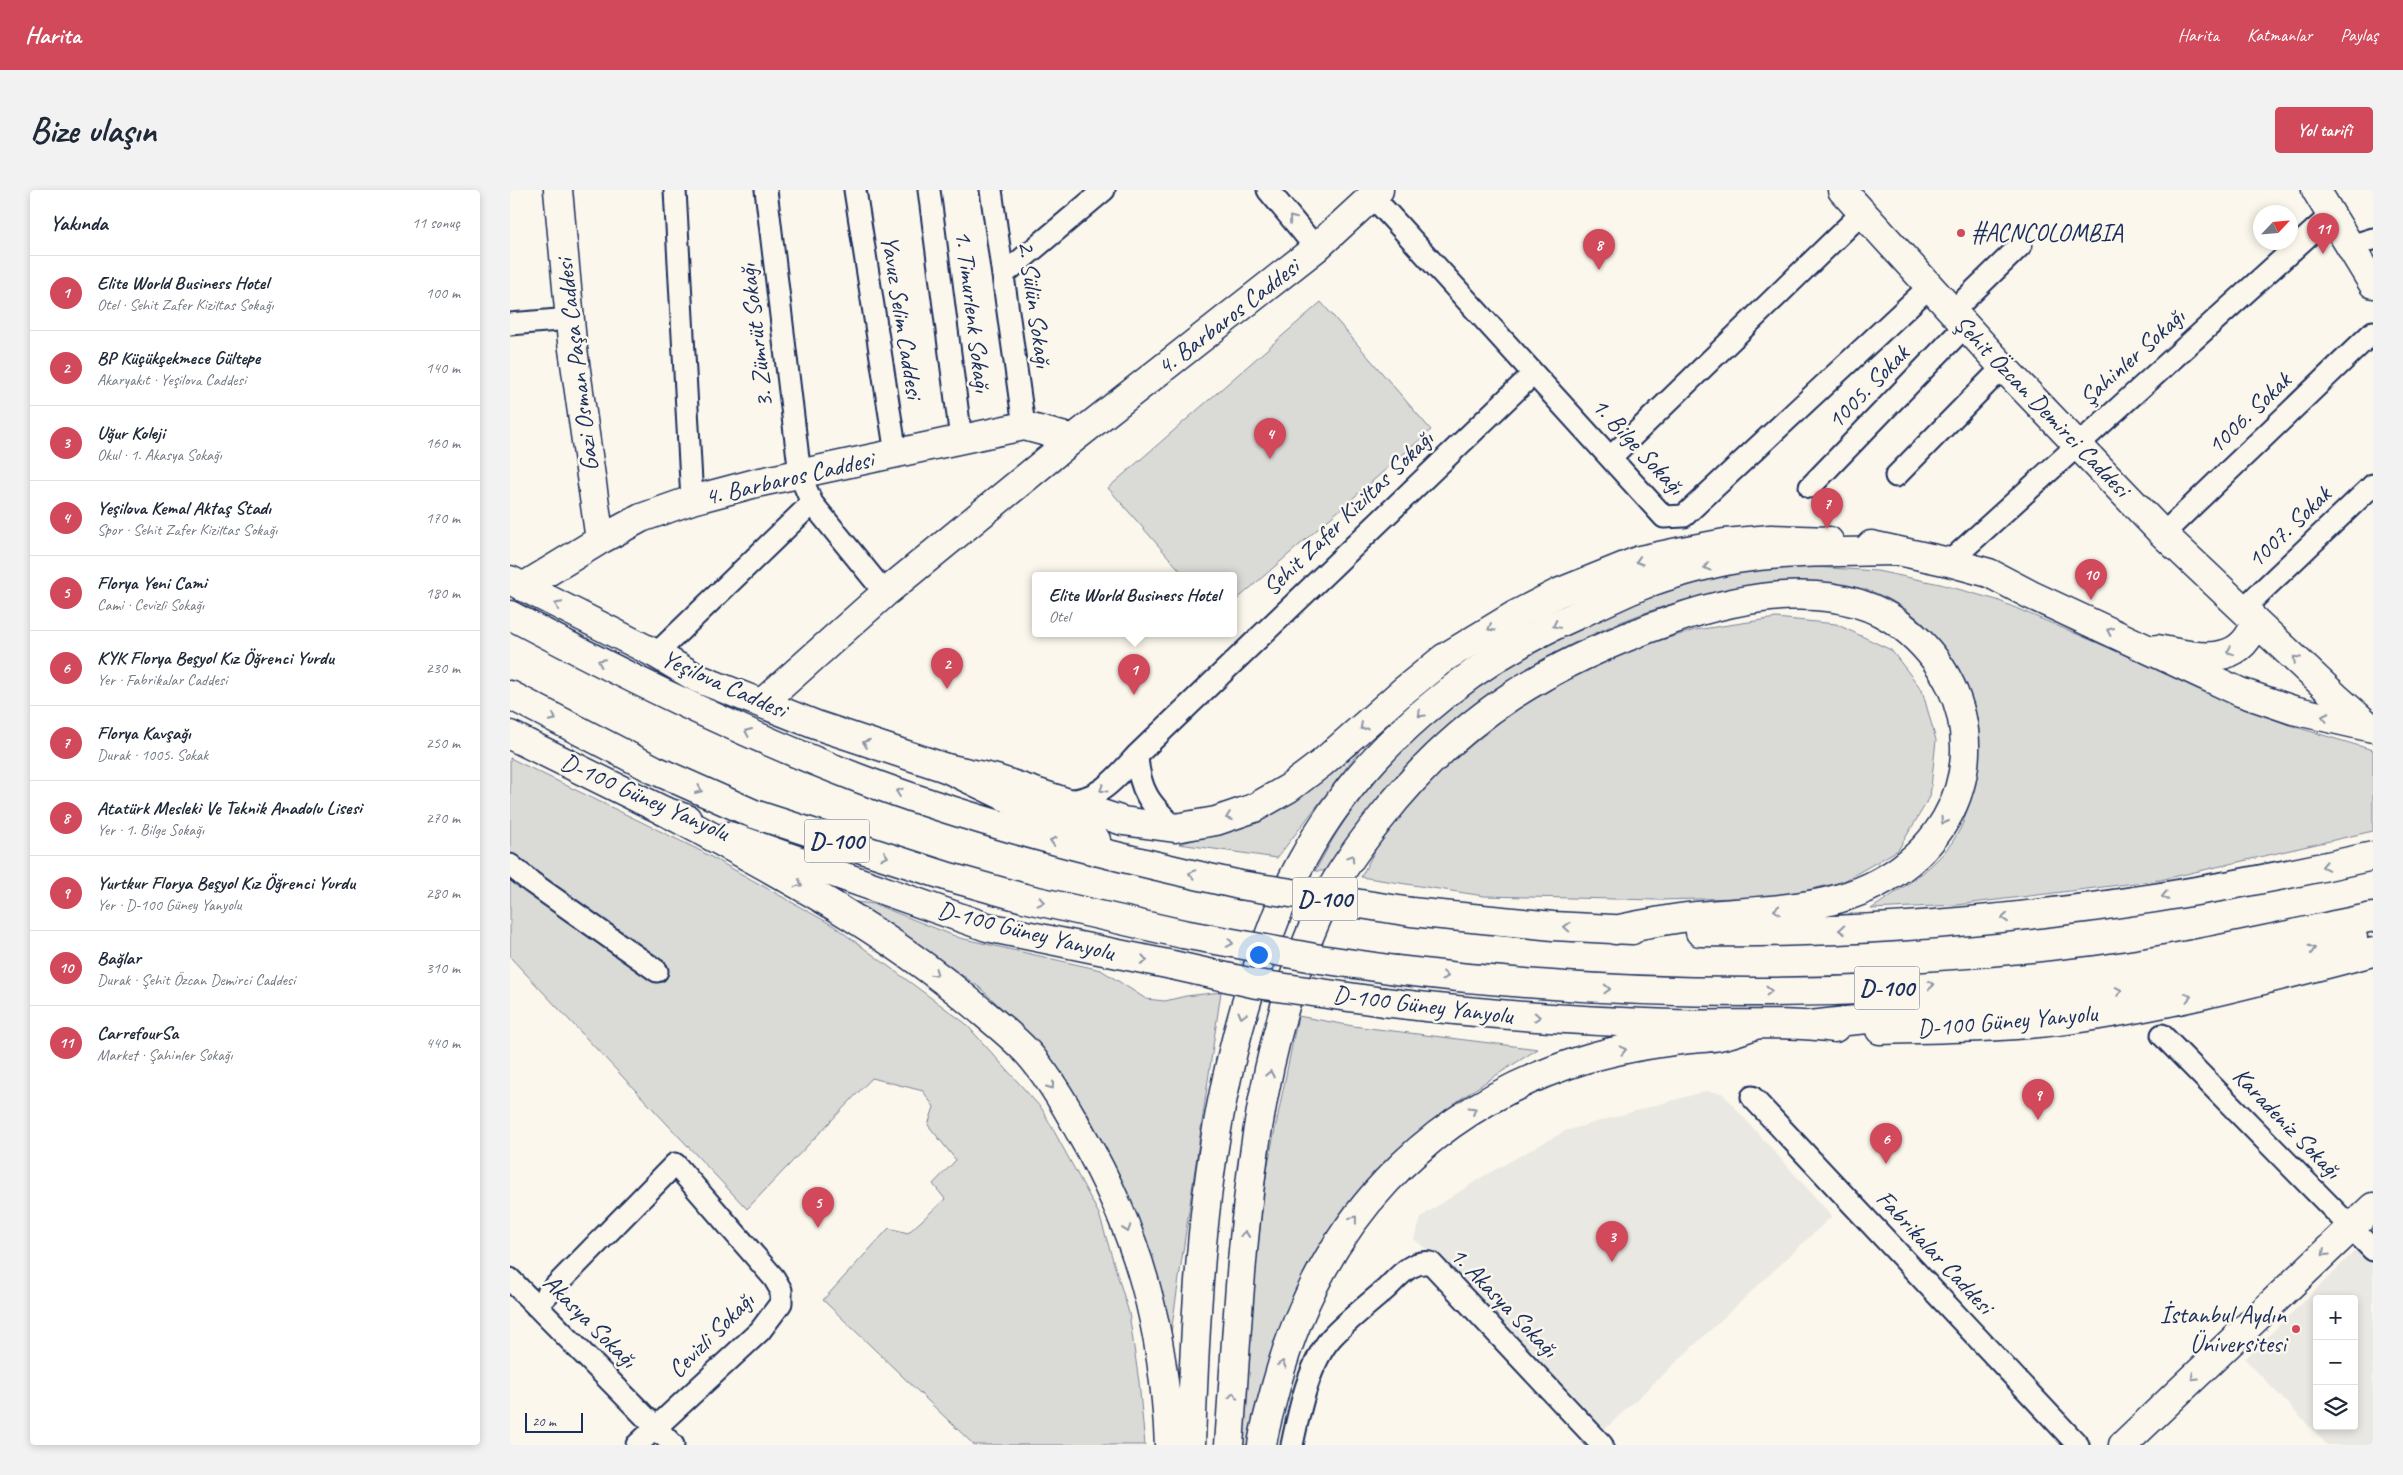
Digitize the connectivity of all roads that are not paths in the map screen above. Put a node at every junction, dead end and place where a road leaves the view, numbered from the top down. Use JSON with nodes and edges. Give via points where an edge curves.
{"nodes":[{"id":1,"x":558,"y":190,"type":"edge"},
{"id":2,"x":674,"y":190,"type":"edge"},
{"id":3,"x":766,"y":190,"type":"edge"},
{"id":4,"x":854,"y":190,"type":"edge"},
{"id":5,"x":929,"y":190,"type":"edge"},
{"id":6,"x":991,"y":190,"type":"edge"},
{"id":7,"x":1104,"y":190,"type":"edge"},
{"id":8,"x":1268,"y":190,"type":"edge"},
{"id":9,"x":1842,"y":190,"type":"edge"},
{"id":10,"x":2316,"y":190,"type":"edge"},
{"id":11,"x":1376,"y":193,"type":"edge"},
{"id":12,"x":1862,"y":212,"type":"junction"},
{"id":13,"x":2331,"y":215,"type":"junction"},
{"id":14,"x":2361,"y":242,"type":"edge"},
{"id":15,"x":2021,"y":245,"type":"dead end"},
{"id":16,"x":1316,"y":248,"type":"junction"},
{"id":17,"x":1003,"y":275,"type":"junction"},
{"id":18,"x":2373,"y":284,"type":"edge"},
{"id":19,"x":1929,"y":287,"type":"junction"},
{"id":20,"x":570,"y":319,"type":"junction"},
{"id":21,"x":1959,"y":319,"type":"junction"},
{"id":22,"x":510,"y":324,"type":"edge"},
{"id":23,"x":2373,"y":332,"type":"edge"},
{"id":24,"x":2003,"y":367,"type":"junction"},
{"id":25,"x":1533,"y":374,"type":"junction"},
{"id":26,"x":1024,"y":426,"type":"junction"},
{"id":27,"x":961,"y":439,"type":"junction"},
{"id":28,"x":1073,"y":439,"type":"junction"},
{"id":29,"x":2078,"y":443,"type":"junction"},
{"id":30,"x":896,"y":454,"type":"junction"},
{"id":31,"x":1611,"y":457,"type":"junction"},
{"id":32,"x":800,"y":475,"type":"junction"},
{"id":33,"x":1896,"y":476,"type":"dead end"},
{"id":34,"x":2373,"y":485,"type":"edge"},
{"id":35,"x":1810,"y":487,"type":"dead end"},
{"id":36,"x":692,"y":500,"type":"junction"},
{"id":37,"x":812,"y":503,"type":"junction"},
{"id":38,"x":2163,"y":534,"type":"junction"},
{"id":39,"x":600,"y":540,"type":"junction"},
{"id":40,"x":1894,"y":551,"type":"junction"},
{"id":41,"x":1949,"y":562,"type":"junction"},
{"id":42,"x":516,"y":583,"type":"edge"},
{"id":43,"x":885,"y":593,"type":"junction"},
{"id":44,"x":2247,"y":611,"type":"junction"},
{"id":45,"x":510,"y":615,"type":"edge"},
{"id":46,"x":2146,"y":647,"type":"junction"},
{"id":47,"x":656,"y":654,"type":"junction"},
{"id":48,"x":510,"y":695,"type":"edge"},
{"id":49,"x":762,"y":703,"type":"junction"},
{"id":50,"x":2372,"y":728,"type":"edge"},
{"id":51,"x":511,"y":735,"type":"edge"},
{"id":52,"x":1137,"y":755,"type":"junction"},
{"id":53,"x":946,"y":768,"type":"junction"},
{"id":54,"x":1058,"y":800,"type":"junction"},
{"id":55,"x":664,"y":810,"type":"junction"},
{"id":56,"x":1175,"y":828,"type":"junction"},
{"id":57,"x":2373,"y":856,"type":"edge"},
{"id":58,"x":1134,"y":862,"type":"junction"},
{"id":59,"x":510,"y":865,"type":"edge"},
{"id":60,"x":2373,"y":917,"type":"edge"},
{"id":61,"x":1615,"y":930,"type":"junction"},
{"id":62,"x":2373,"y":932,"type":"edge"},
{"id":63,"x":2373,"y":952,"type":"edge"},
{"id":64,"x":657,"y":971,"type":"dead end"},
{"id":65,"x":1755,"y":1025,"type":"junction"},
{"id":66,"x":1810,"y":1025,"type":"junction"},
{"id":67,"x":2162,"y":1035,"type":"dead end"},
{"id":68,"x":1752,"y":1097,"type":"dead end"},
{"id":69,"x":2373,"y":1208,"type":"edge"},
{"id":70,"x":2351,"y":1228,"type":"junction"},
{"id":71,"x":2373,"y":1250,"type":"edge"},
{"id":72,"x":510,"y":1279,"type":"edge"},
{"id":73,"x":536,"y":1306,"type":"junction"},
{"id":74,"x":656,"y":1427,"type":"junction"},
{"id":75,"x":637,"y":1445,"type":"edge"},
{"id":76,"x":673,"y":1445,"type":"edge"},
{"id":77,"x":1169,"y":1445,"type":"edge"},
{"id":78,"x":1191,"y":1445,"type":"edge"},
{"id":79,"x":1230,"y":1445,"type":"edge"},
{"id":80,"x":1262,"y":1445,"type":"edge"},
{"id":81,"x":1292,"y":1445,"type":"edge"},
{"id":82,"x":1602,"y":1445,"type":"edge"},
{"id":83,"x":2078,"y":1445,"type":"edge"},
{"id":84,"x":2123,"y":1445,"type":"edge"}],
"edges":[{"from":1,"to":20,"type":"main road","name":"Gazi Osman Paşa Caddesi"},
{"from":2,"to":36,"type":"street"},
{"from":3,"to":32,"type":"street","name":"3. Zümrüt Sokağı"},
{"from":4,"to":30,"type":"street","name":"Yavuz Selim Caddesi"},
{"from":5,"to":27,"type":"street","name":"1. Timurlenk Sokağı"},
{"from":6,"to":17,"type":"street","name":"2. Sülün Sokağı"},
{"from":7,"to":17,"type":"street"},
{"from":16,"to":8,"type":"street","one_way":true},
{"from":9,"to":12,"type":"main road","name":"Şehit Özcan Demirci Caddesi"},
{"from":10,"to":13,"type":"main road"},
{"from":11,"to":16,"type":"main road","name":"4. Barbaros Caddesi"},
{"from":11,"to":25,"type":"street","name":"1. Bilge Sokağı"},
{"from":12,"to":19,"type":"main road","name":"Şehit Özcan Demirci Caddesi"},
{"from":12,"to":31,"type":"street"},
{"from":13,"to":14,"type":"main road"},
{"from":13,"to":29,"type":"street","name":"Şahinler Sokağı"},
{"from":14,"to":18,"type":"main road"},
{"from":15,"to":21,"type":"street","name":"1005. Sokak"},
{"from":16,"to":28,"type":"main road","name":"4. Barbaros Caddesi"},
{"from":17,"to":26,"type":"street","name":"2. Sülün Sokağı"},
{"from":19,"to":21,"type":"main road","name":"Şehit Özcan Demirci Caddesi"},
{"from":19,"to":31,"type":"street","name":"1. Bilge Sokağı","via":[[1684,516],[1664,517]]},
{"from":20,"to":22,"type":"street"},
{"from":20,"to":39,"type":"main road","name":"Gazi Osman Paşa Caddesi"},
{"from":21,"to":24,"type":"main road","name":"Şehit Özcan Demirci Caddesi"},
{"from":21,"to":35,"type":"street","name":"1005. Sokak"},
{"from":23,"to":38,"type":"street","name":"1006. Sokak"},
{"from":24,"to":29,"type":"main road","name":"Şehit Özcan Demirci Caddesi"},
{"from":24,"to":33,"type":"street"},
{"from":25,"to":31,"type":"street","name":"1. Bilge Sokağı"},
{"from":25,"to":52,"type":"street","name":"Sehit Zafer Kiziltas Sokağı"},
{"from":26,"to":27,"type":"main road","name":"4. Barbaros Caddesi"},
{"from":26,"to":28,"type":"main road","name":"4. Barbaros Caddesi"},
{"from":27,"to":30,"type":"main road","name":"4. Barbaros Caddesi"},
{"from":28,"to":43,"type":"main road","name":"4. Barbaros Caddesi"},
{"from":29,"to":38,"type":"main road","name":"Şehit Özcan Demirci Caddesi"},
{"from":29,"to":41,"type":"street","name":"Şahinler Sokağı"},
{"from":30,"to":32,"type":"main road","name":"4. Barbaros Caddesi"},
{"from":32,"to":36,"type":"main road","name":"4. Barbaros Caddesi"},
{"from":32,"to":37,"type":"street","name":"3. Zümrüt Sokağı"},
{"from":34,"to":44,"type":"street","name":"1007. Sokak"},
{"from":36,"to":39,"type":"main road","name":"4. Barbaros Caddesi","via":[[640,518]]},
{"from":37,"to":43,"type":"street","name":"3. Zümrüt Sokağı"},
{"from":37,"to":47,"type":"street"},
{"from":38,"to":44,"type":"main road","name":"Şehit Özcan Demirci Caddesi"},
{"from":39,"to":42,"type":"main road","name":"4. Barbaros Caddesi"},
{"from":40,"to":41,"type":"main road"},
{"from":40,"to":56,"type":"main road","one_way":true,"via":[[1860,542],[1771,539],[1725,543],[1640,560],[1558,593],[1476,637],[1402,692],[1322,763],[1254,808],[1216,821]]},
{"from":40,"to":78,"type":"main road","one_way":true,"via":[[1792,554],[1735,560],[1646,583],[1559,623],[1488,662],[1425,709],[1346,794],[1288,887],[1247,998],[1231,1053],[1209,1180],[1201,1251],[1194,1338]]},
{"from":46,"to":41,"type":"main road","one_way":true,"via":[[1989,573]]},
{"from":47,"to":42,"type":"main road","name":"Yeşilova Caddesi","one_way":true},
{"from":43,"to":49,"type":"main road","name":"4. Barbaros Caddesi"},
{"from":44,"to":46,"type":"main road","one_way":true,"via":[[2254,626],[2249,638],[2238,648],[2220,655],[2204,658]]},
{"from":50,"to":44,"type":"main road","name":"Şehit Özcan Demirci Caddesi","one_way":true},
{"from":58,"to":45,"type":"main road","number":"D-100","one_way":true,"via":[[1004,827],[860,778],[779,746],[687,704]]},
{"from":50,"to":46,"type":"main road","one_way":true,"via":[[2293,710],[2240,692]]},
{"from":47,"to":49,"type":"main road","name":"Yeşilova Caddesi","via":[[697,678]]},
{"from":48,"to":60,"type":"main road","number":"D-100","one_way":true,"bridge":true,"via":[[654,770],[754,814],[949,877],[1024,898],[1182,934],[1320,959],[1485,981],[1581,988],[1755,992],[1871,989],[2081,972]]},
{"from":53,"to":49,"type":"main road","name":"Yeşilova Caddesi","one_way":true,"via":[[880,748]]},
{"from":51,"to":55,"type":"main road","name":"D-100 Güney Yanyolu"},
{"from":52,"to":54,"type":"street","name":"Sehit Zafer Kiziltas Sokağı","one_way":true,"via":[[1111,784],[1093,795],[1076,802]]},
{"from":52,"to":56,"type":"street","via":[[1138,776],[1144,794]]},
{"from":53,"to":54,"type":"main road","via":[[996,779]]},
{"from":53,"to":58,"type":"main road","via":[[1084,834]]},
{"from":54,"to":56,"type":"main road","via":[[1124,821]]},
{"from":55,"to":65,"type":"main road","name":"D-100 Güney Yanyolu","one_way":true,"bridge":true,"via":[[759,848],[987,927],[1258,984],[1451,1011],[1586,1021]]},
{"from":55,"to":77,"type":"main road","one_way":true,"via":[[808,889],[896,944],[941,977],[1028,1053],[1068,1110],[1092,1152],[1125,1223],[1143,1274],[1160,1346]]},
{"from":57,"to":61,"type":"main road","number":"D-100","one_way":true,"via":[[2152,898],[2018,917],[1787,932]]},
{"from":61,"to":58,"type":"main road","number":"D-100","one_way":true,"bridge":true,"via":[[1411,912],[1240,884]]},
{"from":59,"to":64,"type":"street"},
{"from":79,"to":61,"type":"main road","one_way":true,"via":[[1239,1296],[1252,1169],[1286,1005],[1308,940],[1329,893],[1350,858],[1400,793],[1432,758],[1520,689],[1593,650],[1690,614],[1748,600],[1794,594],[1830,598],[1861,604],[1887,615],[1920,642],[1943,670],[1956,697],[1964,725],[1965,752],[1964,777],[1956,800],[1932,841],[1913,860],[1872,886],[1826,904],[1668,920]]},
{"from":66,"to":62,"type":"main road","one_way":true,"via":[[2005,1007],[2114,992],[2280,958]]},
{"from":66,"to":63,"type":"main road","name":"D-100 Güney Yanyolu","one_way":true,"via":[[1861,1030],[1984,1027],[2066,1020],[2215,992]]},
{"from":65,"to":66,"type":"main road","name":"D-100 Güney Yanyolu"},
{"from":80,"to":65,"type":"main road","one_way":true,"via":[[1284,1358],[1317,1278],[1345,1231],[1369,1200],[1393,1174],[1448,1126],[1511,1089],[1586,1059],[1654,1043],[1720,1036]]},
{"from":67,"to":70,"type":"street","name":"Karadeniz Sokağı"},
{"from":68,"to":83,"type":"street","name":"Fabrikalar Caddesi"},
{"from":69,"to":70,"type":"main road"},
{"from":70,"to":71,"type":"street","name":"Karadeniz Sokağı"},
{"from":70,"to":84,"type":"main road","one_way":true},
{"from":72,"to":73,"type":"street","name":"Akasya Sokağı"},
{"from":73,"to":74,"type":"street","name":"Akasya Sokağı"},
{"from":73,"to":74,"type":"street","name":"Cevizli Sokağı","via":[[675,1164],[774,1278],[781,1290],[781,1303],[760,1331]]},
{"from":74,"to":75,"type":"street","name":"Cevizli Sokağı"},
{"from":74,"to":76,"type":"street","name":"Akasya Sokağı"},
{"from":81,"to":82,"type":"street","name":"1. Akasya Sokağı","via":[[1316,1363],[1331,1338],[1405,1270],[1422,1261],[1431,1263]]}]}
